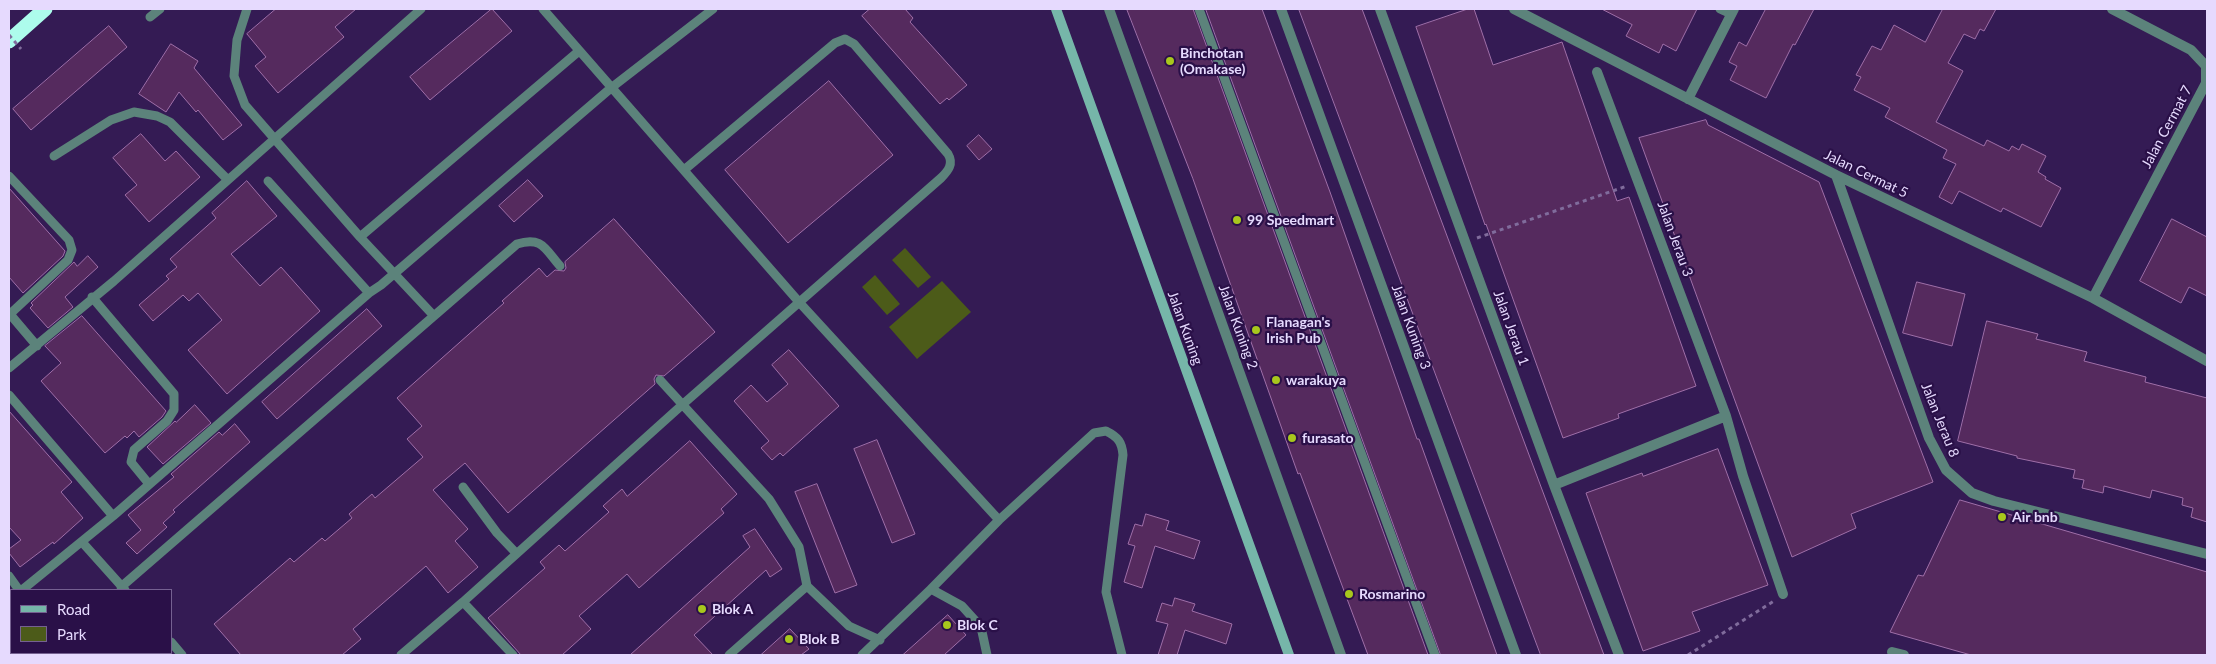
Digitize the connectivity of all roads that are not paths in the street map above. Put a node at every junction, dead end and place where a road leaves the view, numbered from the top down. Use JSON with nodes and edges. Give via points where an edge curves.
{"nodes":[{"id":1,"x":46,"y":9,"type":"edge"},
{"id":2,"x":160,"y":9,"type":"edge"},
{"id":3,"x":247,"y":9,"type":"edge"},
{"id":4,"x":420,"y":9,"type":"edge"},
{"id":5,"x":543,"y":9,"type":"edge"},
{"id":6,"x":713,"y":9,"type":"edge"},
{"id":7,"x":1056,"y":9,"type":"edge"},
{"id":8,"x":1109,"y":9,"type":"edge"},
{"id":9,"x":1200,"y":9,"type":"edge"},
{"id":10,"x":1281,"y":9,"type":"edge"},
{"id":11,"x":1380,"y":9,"type":"edge"},
{"id":12,"x":1514,"y":9,"type":"edge"},
{"id":13,"x":1720,"y":9,"type":"edge"},
{"id":14,"x":2112,"y":9,"type":"edge"},
{"id":15,"x":1733,"y":12,"type":"edge"},
{"id":16,"x":150,"y":17,"type":"dead end"},
{"id":17,"x":15,"y":45,"type":"edge"},
{"id":18,"x":579,"y":51,"type":"junction"},
{"id":19,"x":1597,"y":72,"type":"dead end"},
{"id":20,"x":611,"y":88,"type":"junction"},
{"id":21,"x":1688,"y":99,"type":"junction"},
{"id":22,"x":272,"y":138,"type":"junction"},
{"id":23,"x":54,"y":156,"type":"dead end"},
{"id":24,"x":684,"y":170,"type":"junction"},
{"id":25,"x":1836,"y":175,"type":"junction"},
{"id":26,"x":9,"y":176,"type":"edge"},
{"id":27,"x":227,"y":179,"type":"junction"},
{"id":28,"x":268,"y":181,"type":"dead end"},
{"id":29,"x":360,"y":237,"type":"junction"},
{"id":30,"x":560,"y":266,"type":"dead end"},
{"id":31,"x":394,"y":273,"type":"junction"},
{"id":32,"x":369,"y":292,"type":"junction"},
{"id":33,"x":92,"y":297,"type":"junction"},
{"id":34,"x":2093,"y":298,"type":"junction"},
{"id":35,"x":799,"y":302,"type":"junction"},
{"id":36,"x":9,"y":314,"type":"edge"},
{"id":37,"x":434,"y":316,"type":"junction"},
{"id":38,"x":37,"y":346,"type":"junction"},
{"id":39,"x":2207,"y":361,"type":"edge"},
{"id":40,"x":9,"y":368,"type":"edge"},
{"id":41,"x":660,"y":380,"type":"dead end"},
{"id":42,"x":9,"y":395,"type":"edge"},
{"id":43,"x":682,"y":405,"type":"junction"},
{"id":44,"x":1726,"y":416,"type":"junction"},
{"id":45,"x":148,"y":484,"type":"junction"},
{"id":46,"x":1554,"y":485,"type":"junction"},
{"id":47,"x":463,"y":487,"type":"dead end"},
{"id":48,"x":113,"y":516,"type":"junction"},
{"id":49,"x":999,"y":520,"type":"junction"},
{"id":50,"x":82,"y":542,"type":"junction"},
{"id":51,"x":516,"y":554,"type":"junction"},
{"id":52,"x":2207,"y":554,"type":"edge"},
{"id":53,"x":9,"y":576,"type":"edge"},
{"id":54,"x":807,"y":586,"type":"junction"},
{"id":55,"x":19,"y":589,"type":"edge"},
{"id":56,"x":21,"y":589,"type":"edge"},
{"id":57,"x":123,"y":589,"type":"edge"},
{"id":58,"x":931,"y":589,"type":"junction"},
{"id":59,"x":1783,"y":594,"type":"road end"},
{"id":60,"x":463,"y":602,"type":"junction"},
{"id":61,"x":880,"y":640,"type":"junction"},
{"id":62,"x":172,"y":643,"type":"edge"},
{"id":63,"x":1892,"y":652,"type":"dead end"},
{"id":64,"x":182,"y":655,"type":"edge"},
{"id":65,"x":401,"y":655,"type":"edge"},
{"id":66,"x":513,"y":655,"type":"edge"},
{"id":67,"x":729,"y":655,"type":"edge"},
{"id":68,"x":862,"y":655,"type":"edge"},
{"id":69,"x":987,"y":655,"type":"edge"},
{"id":70,"x":1122,"y":655,"type":"edge"},
{"id":71,"x":1288,"y":655,"type":"edge"},
{"id":72,"x":1341,"y":655,"type":"edge"},
{"id":73,"x":1435,"y":655,"type":"edge"},
{"id":74,"x":1516,"y":655,"type":"edge"},
{"id":75,"x":1619,"y":655,"type":"edge"},
{"id":76,"x":1904,"y":655,"type":"edge"}],
"edges":[{"from":1,"to":17,"type":"highway"},
{"from":2,"to":16,"type":"lane"},
{"from":3,"to":22,"type":"lane","via":[[237,40],[234,76],[245,105]]},
{"from":4,"to":22,"type":"lane"},
{"from":5,"to":18,"type":"lane"},
{"from":6,"to":20,"type":"lane"},
{"from":7,"to":71,"type":"street","name":"Jalan Kuning"},
{"from":8,"to":72,"type":"street","name":"Jalan Kuning 2"},
{"from":9,"to":73,"type":"lane"},
{"from":10,"to":74,"type":"street","name":"Jalan Kuning 3"},
{"from":11,"to":46,"type":"street","name":"Jalan Jerau 1"},
{"from":12,"to":21,"type":"street","name":"Jalan Cermat 5"},
{"from":13,"to":15,"type":"lane"},
{"from":14,"to":34,"type":"street","name":"Jalan Cermat 7","via":[[2191,50],[2206,66],[2206,83]]},
{"from":15,"to":21,"type":"street"},
{"from":18,"to":20,"type":"lane"},
{"from":18,"to":29,"type":"lane"},
{"from":19,"to":44,"type":"street","name":"Jalan Jerau 3"},
{"from":20,"to":24,"type":"lane"},
{"from":20,"to":31,"type":"lane"},
{"from":21,"to":25,"type":"street","name":"Jalan Cermat 5"},
{"from":22,"to":27,"type":"lane"},
{"from":22,"to":29,"type":"lane"},
{"from":23,"to":27,"type":"lane","via":[[111,120],[134,112],[158,116],[170,122]]},
{"from":24,"to":35,"type":"lane"},
{"from":24,"to":35,"type":"lane","via":[[835,43],[845,39],[854,44],[948,154],[950,168]]},
{"from":25,"to":34,"type":"street","name":"Jalan Cermat 5"},
{"from":25,"to":52,"type":"street","name":"Jalan Jerau 8","via":[[1930,438],[1946,470],[1972,493],[1994,501]]},
{"from":26,"to":36,"type":"lane","via":[[68,240],[72,250],[68,260]]},
{"from":27,"to":33,"type":"lane"},
{"from":28,"to":32,"type":"lane"},
{"from":29,"to":31,"type":"lane"},
{"from":30,"to":37,"type":"lane","via":[[542,244],[530,240],[517,244]]},
{"from":31,"to":32,"type":"lane"},
{"from":31,"to":37,"type":"lane"},
{"from":32,"to":45,"type":"lane"},
{"from":33,"to":38,"type":"lane"},
{"from":33,"to":45,"type":"lane","via":[[174,394],[174,410],[167,421],[131,455],[131,462]]},
{"from":34,"to":39,"type":"street","name":"Jalan Cermat 5"},
{"from":35,"to":43,"type":"lane"},
{"from":35,"to":49,"type":"lane"},
{"from":36,"to":38,"type":"lane"},
{"from":37,"to":57,"type":"lane"},
{"from":38,"to":40,"type":"lane"},
{"from":41,"to":43,"type":"lane"},
{"from":42,"to":48,"type":"lane"},
{"from":43,"to":51,"type":"lane"},
{"from":43,"to":54,"type":"lane","via":[[769,499],[799,547]]},
{"from":44,"to":46,"type":"street"},
{"from":44,"to":59,"type":"street","name":"Jalan Jerau 3"},
{"from":45,"to":48,"type":"lane"},
{"from":46,"to":75,"type":"street","name":"Jalan Jerau 1"},
{"from":47,"to":51,"type":"lane"},
{"from":48,"to":50,"type":"lane"},
{"from":49,"to":58,"type":"lane"},
{"from":49,"to":70,"type":"lane","via":[[1094,433],[1106,430],[1117,436],[1123,455],[1106,592]]},
{"from":50,"to":56,"type":"lane"},
{"from":50,"to":57,"type":"lane"},
{"from":51,"to":60,"type":"lane"},
{"from":53,"to":55,"type":"lane"},
{"from":54,"to":61,"type":"lane","via":[[849,626]]},
{"from":54,"to":67,"type":"lane"},
{"from":58,"to":61,"type":"lane"},
{"from":58,"to":69,"type":"lane","via":[[962,606],[981,627]]},
{"from":60,"to":65,"type":"lane"},
{"from":60,"to":66,"type":"lane"},
{"from":61,"to":68,"type":"lane"},
{"from":62,"to":64,"type":"lane"},
{"from":63,"to":76,"type":"street"}]}
